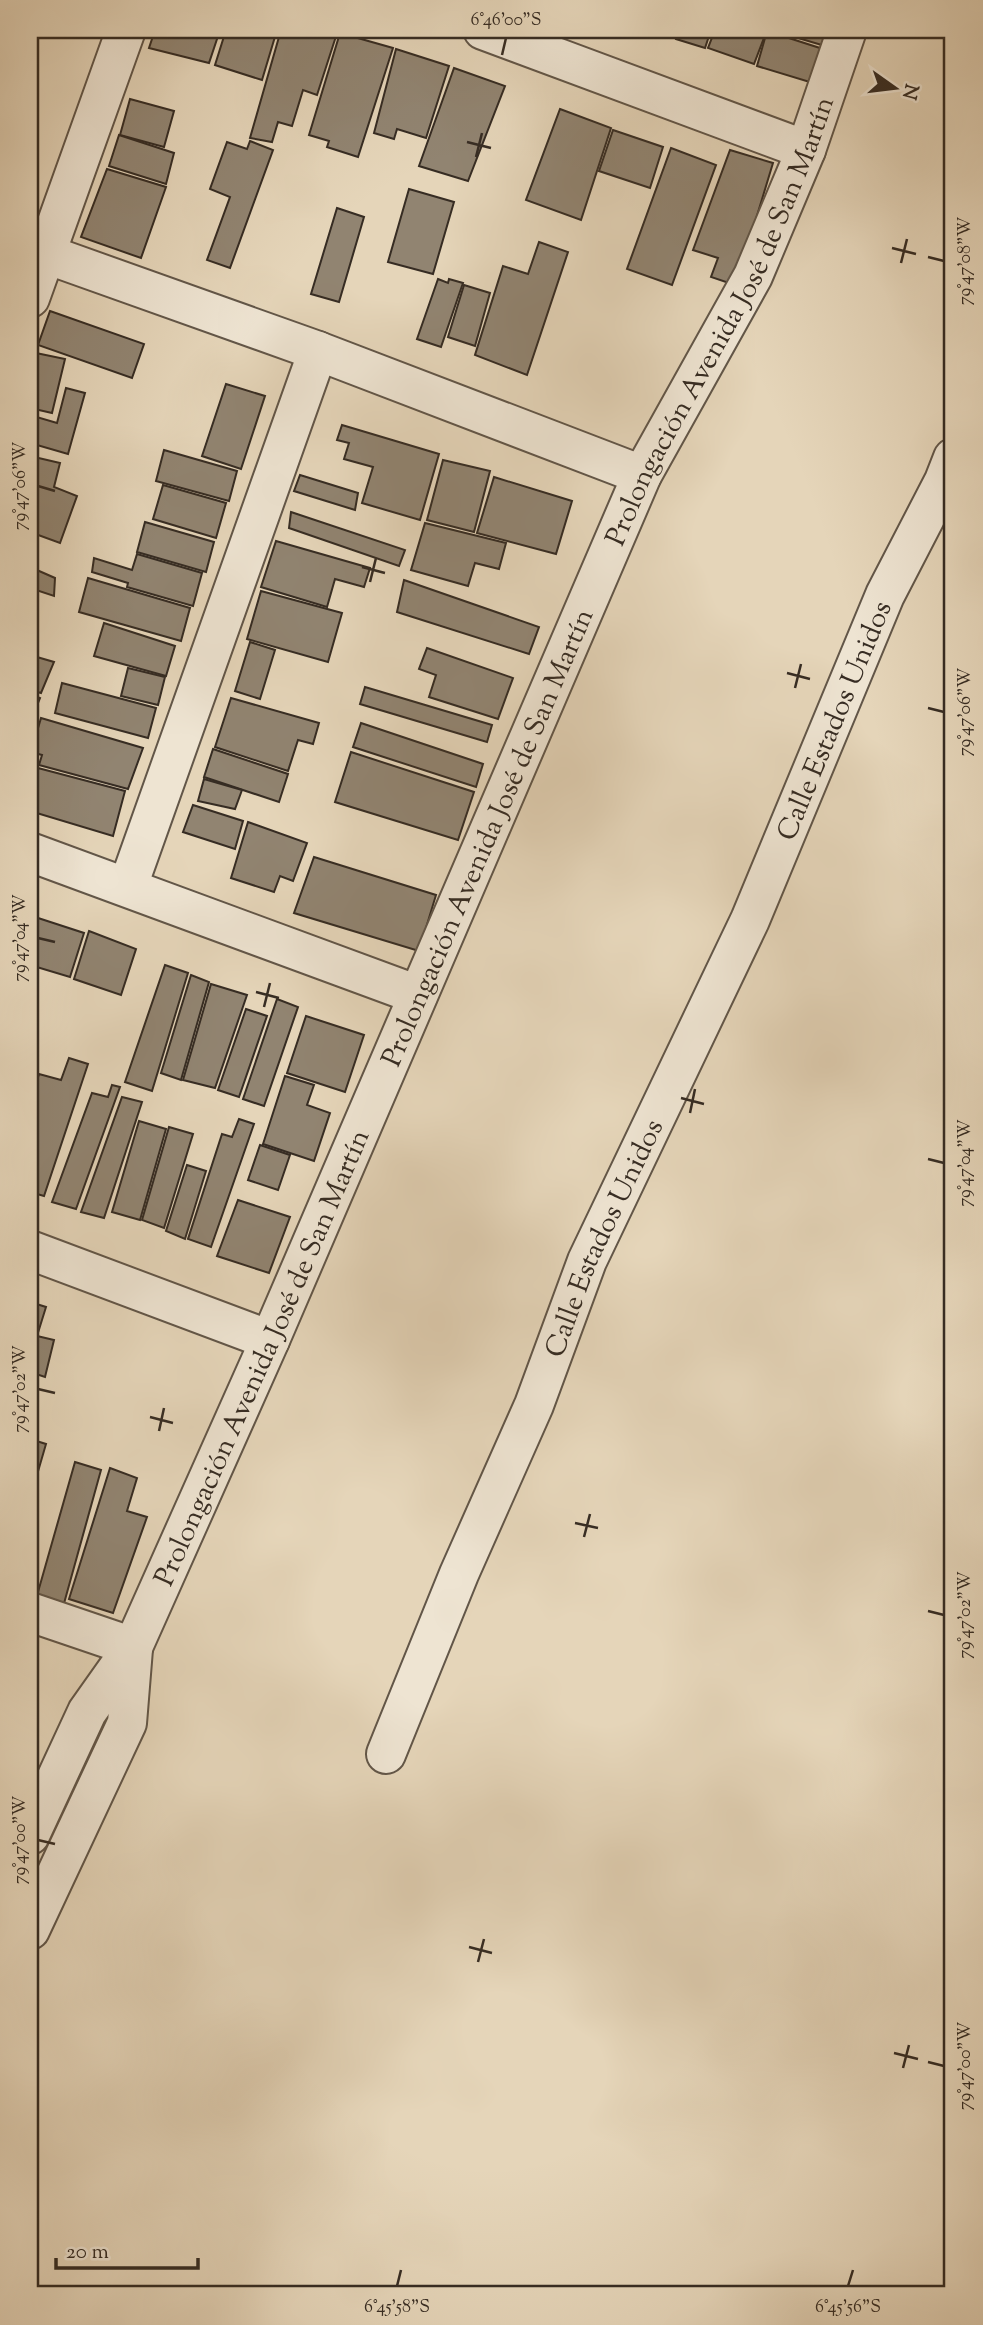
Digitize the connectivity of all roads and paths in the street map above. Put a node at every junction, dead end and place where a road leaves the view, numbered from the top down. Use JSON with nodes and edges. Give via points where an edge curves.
{"nodes":[{"id":1,"x":126,"y":30,"type":"edge"},
{"id":2,"x":483,"y":30,"type":"edge"},
{"id":3,"x":847,"y":30,"type":"edge"},
{"id":4,"x":806,"y":150,"type":"junction"},
{"id":5,"x":46,"y":254,"type":"junction"},
{"id":6,"x":30,"y":298,"type":"edge"},
{"id":7,"x":318,"y":351,"type":"junction"},
{"id":8,"x":953,"y":458,"type":"edge"},
{"id":9,"x":642,"y":475,"type":"junction"},
{"id":10,"x":30,"y":852,"type":"edge"},
{"id":11,"x":128,"y":886,"type":"junction"},
{"id":12,"x":418,"y":995,"type":"junction"},
{"id":13,"x":30,"y":1250,"type":"edge"},
{"id":14,"x":270,"y":1340,"type":"junction"},
{"id":15,"x":30,"y":1612,"type":"edge"},
{"id":16,"x":133,"y":1647,"type":"junction"},
{"id":17,"x":386,"y":1754,"type":"dead end"},
{"id":18,"x":30,"y":1835,"type":"edge"},
{"id":19,"x":30,"y":1930,"type":"edge"}],
"edges":[{"from":1,"to":5,"type":"street"},
{"from":2,"to":4,"type":"street"},
{"from":3,"to":4,"type":"street","name":"Prolongación Avenida José de San Martín"},
{"from":4,"to":9,"type":"street","name":"Prolongación Avenida José de San Martín","via":[[753,276]]},
{"from":5,"to":6,"type":"street"},
{"from":5,"to":7,"type":"street"},
{"from":7,"to":9,"type":"street"},
{"from":7,"to":11,"type":"street"},
{"from":8,"to":17,"type":"street","name":"Calle Estados Unidos","via":[[885,595],[750,920],[587,1261],[534,1405]]},
{"from":9,"to":12,"type":"street","name":"Prolongación Avenida José de San Martín"},
{"from":10,"to":11,"type":"street"},
{"from":11,"to":12,"type":"street"},
{"from":12,"to":14,"type":"street","name":"Prolongación Avenida José de San Martín"},
{"from":13,"to":14,"type":"street"},
{"from":14,"to":16,"type":"street","name":"Prolongación Avenida José de San Martín"},
{"from":15,"to":16,"type":"street"},
{"from":16,"to":18,"type":"street","name":"Prolongación Avenida José de San Martín","via":[[88,1712]]},
{"from":16,"to":19,"type":"street","name":"Prolongación Avenida José de San Martín","via":[[127,1723]]}]}
